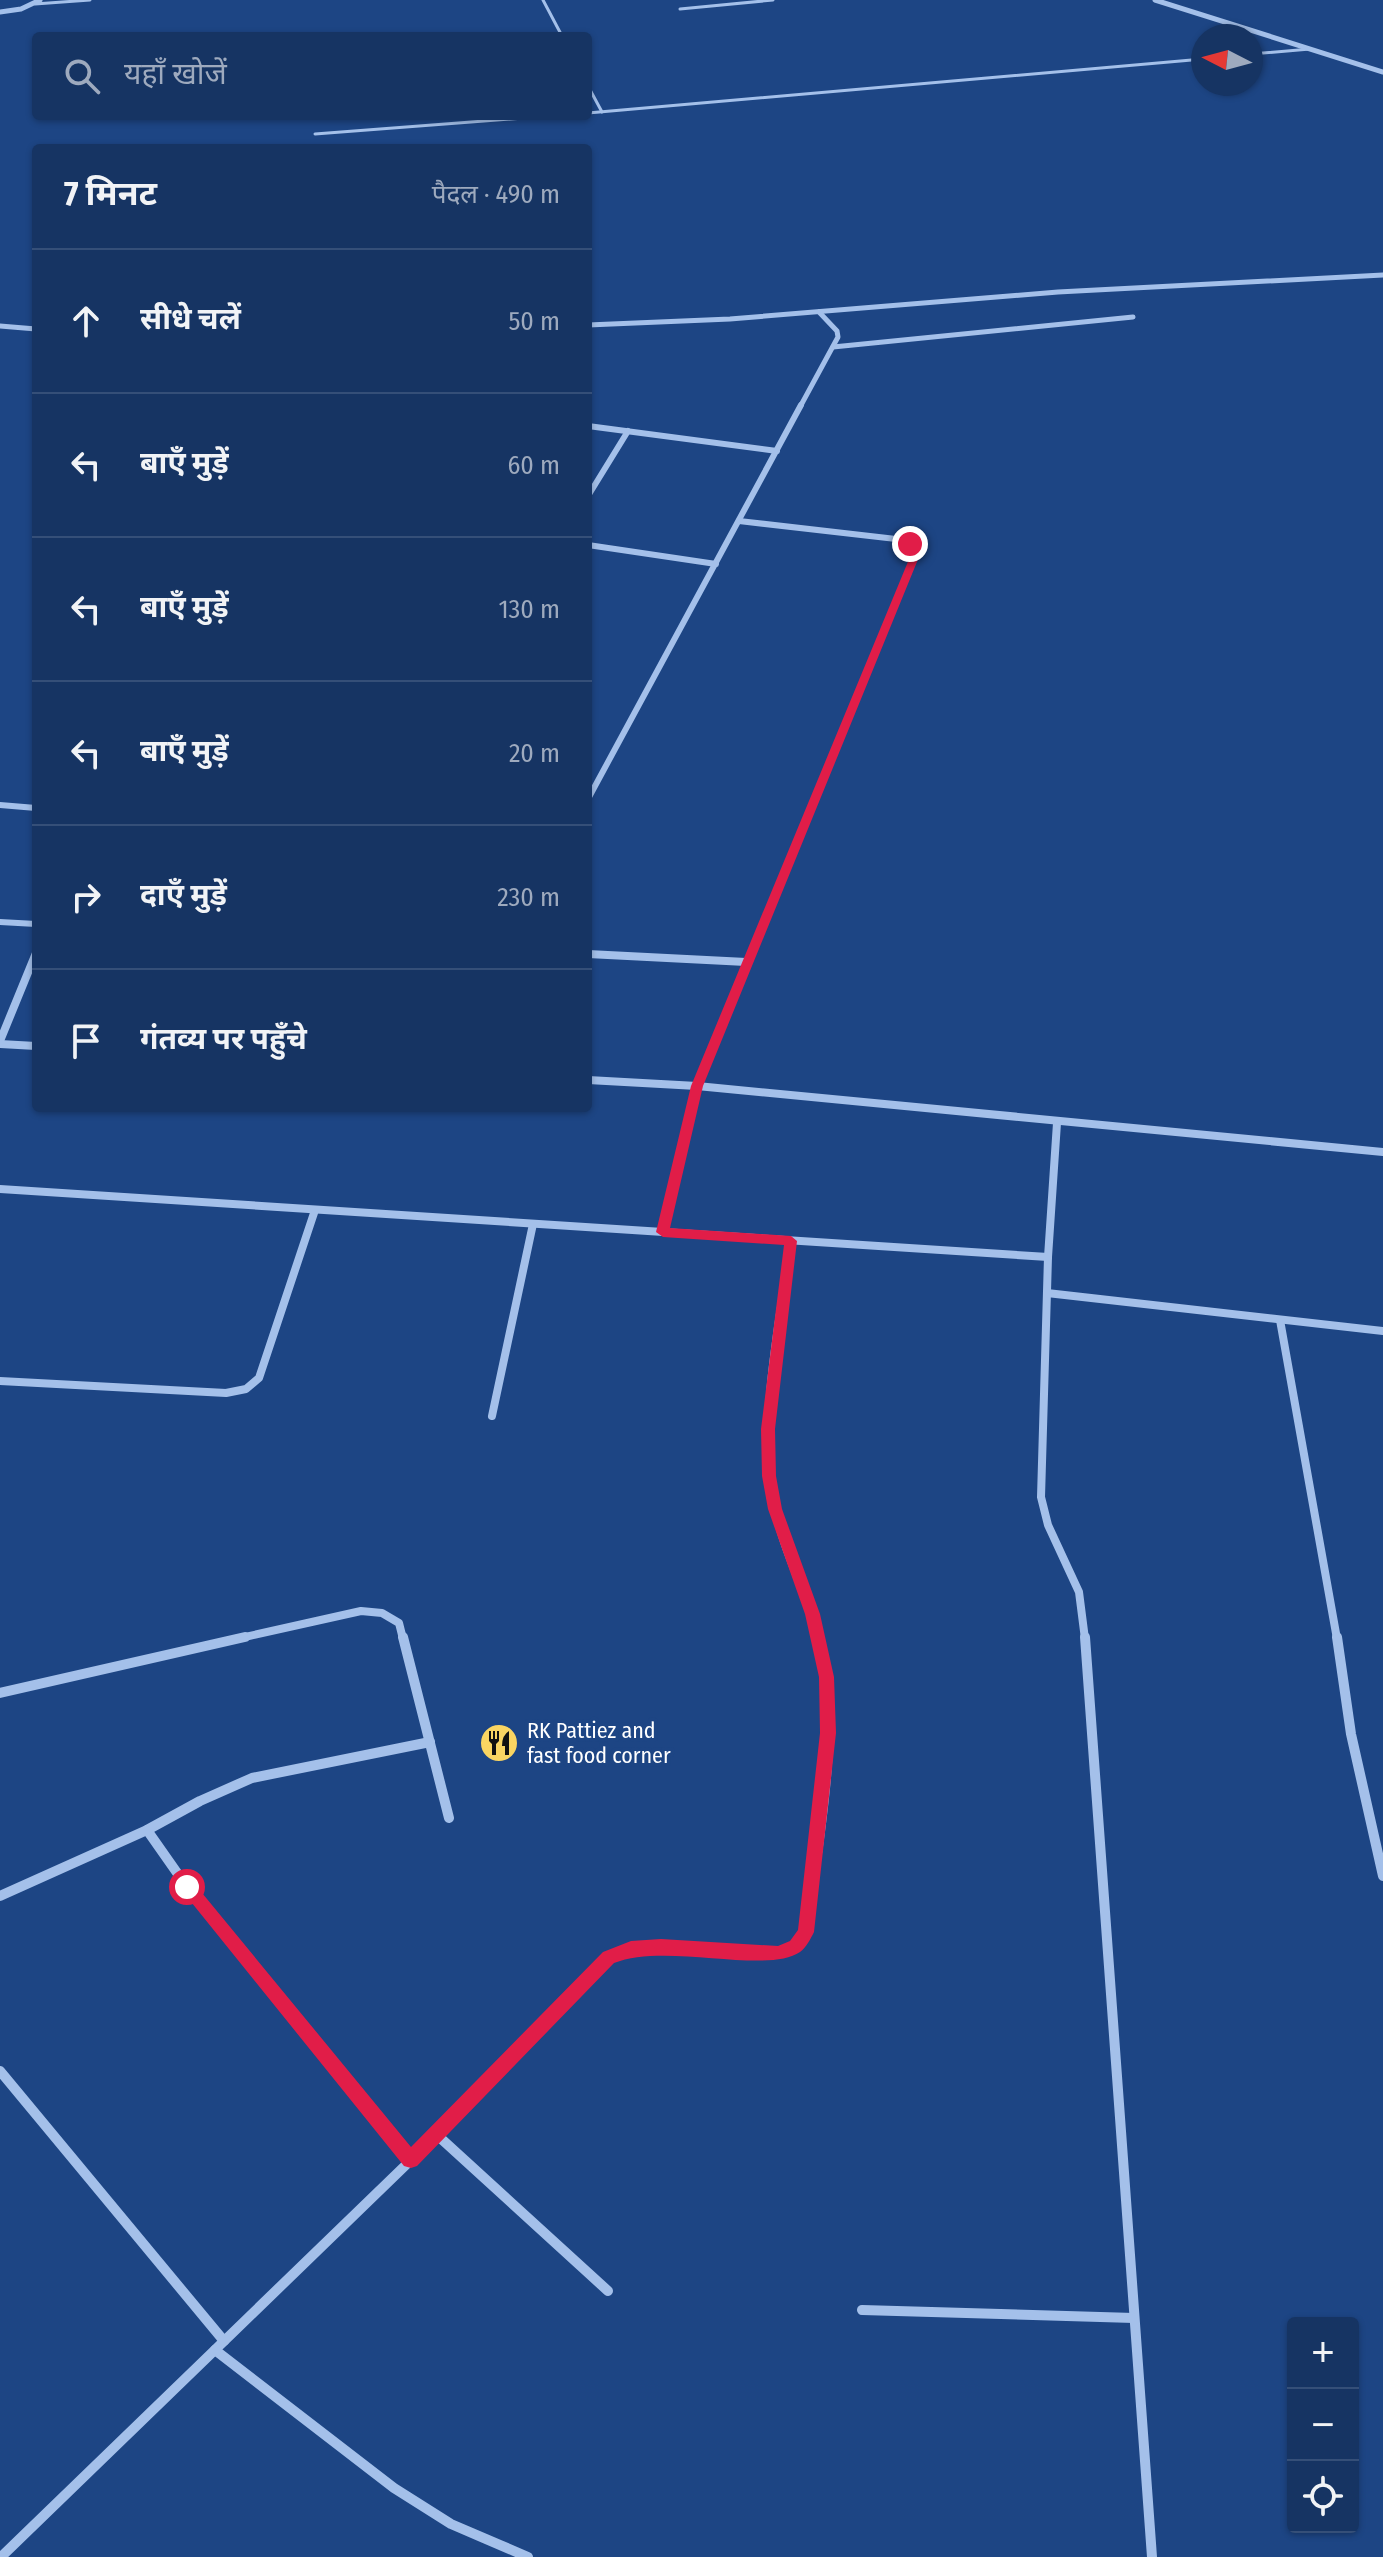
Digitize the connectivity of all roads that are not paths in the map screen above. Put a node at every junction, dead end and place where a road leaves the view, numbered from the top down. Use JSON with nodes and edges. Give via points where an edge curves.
{"nodes":[{"id":1,"x":90,"y":0,"type":"edge"},
{"id":2,"x":543,"y":0,"type":"edge"},
{"id":3,"x":773,"y":0,"type":"edge"},
{"id":4,"x":1155,"y":0,"type":"edge"},
{"id":5,"x":38,"y":2,"type":"edge"},
{"id":6,"x":680,"y":9,"type":"dead end"},
{"id":7,"x":0,"y":12,"type":"edge"},
{"id":8,"x":560,"y":32,"type":"edge"},
{"id":9,"x":1310,"y":49,"type":"junction"},
{"id":10,"x":1263,"y":53,"type":"edge"},
{"id":11,"x":1191,"y":60,"type":"edge"},
{"id":12,"x":1383,"y":72,"type":"edge"},
{"id":13,"x":592,"y":93,"type":"edge"},
{"id":14,"x":602,"y":112,"type":"junction"},
{"id":15,"x":592,"y":113,"type":"edge"},
{"id":16,"x":497,"y":120,"type":"edge"},
{"id":17,"x":315,"y":134,"type":"dead end"},
{"id":18,"x":1383,"y":275,"type":"edge"},
{"id":19,"x":819,"y":312,"type":"junction"},
{"id":20,"x":1133,"y":317,"type":"dead end"},
{"id":21,"x":592,"y":325,"type":"edge"},
{"id":22,"x":0,"y":326,"type":"edge"},
{"id":23,"x":32,"y":329,"type":"edge"},
{"id":24,"x":833,"y":347,"type":"junction"},
{"id":25,"x":592,"y":426,"type":"edge"},
{"id":26,"x":628,"y":431,"type":"junction"},
{"id":27,"x":777,"y":451,"type":"junction"},
{"id":28,"x":592,"y":490,"type":"edge"},
{"id":29,"x":739,"y":521,"type":"junction"},
{"id":30,"x":592,"y":546,"type":"edge"},
{"id":31,"x":716,"y":564,"type":"junction"},
{"id":32,"x":592,"y":792,"type":"edge"},
{"id":33,"x":0,"y":805,"type":"edge"},
{"id":34,"x":32,"y":808,"type":"edge"},
{"id":35,"x":0,"y":922,"type":"edge"},
{"id":36,"x":32,"y":924,"type":"edge"},
{"id":37,"x":592,"y":954,"type":"edge"},
{"id":38,"x":746,"y":962,"type":"junction"},
{"id":39,"x":32,"y":963,"type":"edge"},
{"id":40,"x":0,"y":1042,"type":"edge"},
{"id":41,"x":32,"y":1046,"type":"edge"},
{"id":42,"x":592,"y":1080,"type":"edge"},
{"id":43,"x":697,"y":1086,"type":"junction"},
{"id":44,"x":1057,"y":1123,"type":"junction"},
{"id":45,"x":1383,"y":1152,"type":"edge"},
{"id":46,"x":0,"y":1189,"type":"edge"},
{"id":47,"x":315,"y":1210,"type":"junction"},
{"id":48,"x":533,"y":1224,"type":"junction"},
{"id":49,"x":663,"y":1232,"type":"junction"},
{"id":50,"x":791,"y":1241,"type":"junction"},
{"id":51,"x":1048,"y":1257,"type":"junction"},
{"id":52,"x":1047,"y":1293,"type":"junction"},
{"id":53,"x":1280,"y":1320,"type":"junction"},
{"id":54,"x":1383,"y":1331,"type":"edge"},
{"id":55,"x":0,"y":1381,"type":"edge"},
{"id":56,"x":492,"y":1416,"type":"dead end"},
{"id":57,"x":0,"y":1693,"type":"edge"},
{"id":58,"x":430,"y":1742,"type":"junction"},
{"id":59,"x":449,"y":1818,"type":"dead end"},
{"id":60,"x":147,"y":1830,"type":"junction"},
{"id":61,"x":1383,"y":1876,"type":"edge"},
{"id":62,"x":0,"y":1896,"type":"edge"},
{"id":63,"x":0,"y":2071,"type":"edge"},
{"id":64,"x":436,"y":2134,"type":"junction"},
{"id":65,"x":411,"y":2160,"type":"junction"},
{"id":66,"x":608,"y":2291,"type":"dead end"},
{"id":67,"x":862,"y":2310,"type":"dead end"},
{"id":68,"x":1134,"y":2318,"type":"junction"},
{"id":69,"x":219,"y":2345,"type":"junction"},
{"id":70,"x":1,"y":2557,"type":"edge"},
{"id":71,"x":528,"y":2557,"type":"edge"},
{"id":72,"x":1152,"y":2557,"type":"edge"}],
"edges":[{"from":1,"to":5,"type":"lane"},
{"from":2,"to":8,"type":"lane"},
{"from":3,"to":6,"type":"lane"},
{"from":4,"to":9,"type":"street"},
{"from":5,"to":7,"type":"street"},
{"from":9,"to":10,"type":"lane"},
{"from":9,"to":12,"type":"street"},
{"from":11,"to":14,"type":"lane"},
{"from":13,"to":14,"type":"lane"},
{"from":14,"to":15,"type":"lane"},
{"from":16,"to":17,"type":"lane"},
{"from":18,"to":19,"type":"street","via":[[1058,292]]},
{"from":19,"to":21,"type":"street"},
{"from":19,"to":24,"type":"street","via":[[837,331]]},
{"from":20,"to":24,"type":"street"},
{"from":22,"to":23,"type":"street"},
{"from":24,"to":27,"type":"street"},
{"from":25,"to":26,"type":"street"},
{"from":26,"to":27,"type":"street"},
{"from":26,"to":28,"type":"street"},
{"from":27,"to":29,"type":"street"},
{"from":29,"to":31,"type":"street"},
{"from":29,"to":38,"type":"street","via":[[896,539],[917,552]]},
{"from":30,"to":31,"type":"street"},
{"from":31,"to":32,"type":"street"},
{"from":33,"to":34,"type":"street"},
{"from":35,"to":36,"type":"street"},
{"from":37,"to":38,"type":"street"},
{"from":38,"to":43,"type":"street"},
{"from":39,"to":40,"type":"street"},
{"from":40,"to":41,"type":"street"},
{"from":42,"to":43,"type":"street"},
{"from":43,"to":44,"type":"street"},
{"from":43,"to":49,"type":"street"},
{"from":44,"to":45,"type":"street"},
{"from":44,"to":51,"type":"street"},
{"from":46,"to":47,"type":"street"},
{"from":47,"to":48,"type":"street"},
{"from":47,"to":55,"type":"street","via":[[259,1378],[246,1389],[226,1393]]},
{"from":48,"to":49,"type":"street"},
{"from":48,"to":56,"type":"street"},
{"from":49,"to":50,"type":"street"},
{"from":50,"to":51,"type":"street"},
{"from":50,"to":64,"type":"street","via":[[768,1429],[769,1476],[775,1509],[813,1614],[827,1691],[828,1733],[806,1932],[796,1946],[779,1953],[661,1947],[631,1948],[608,1957]]},
{"from":51,"to":52,"type":"street"},
{"from":52,"to":53,"type":"street"},
{"from":52,"to":68,"type":"street","via":[[1041,1497],[1043,1518],[1083,1607]]},
{"from":53,"to":54,"type":"street"},
{"from":53,"to":61,"type":"street","via":[[1360,1778]]},
{"from":57,"to":58,"type":"street","via":[[361,1611],[382,1613],[399,1623]]},
{"from":58,"to":59,"type":"street"},
{"from":58,"to":60,"type":"street","via":[[252,1778]]},
{"from":60,"to":62,"type":"street"},
{"from":60,"to":65,"type":"street","via":[[187,1887]]},
{"from":63,"to":69,"type":"street"},
{"from":64,"to":65,"type":"street"},
{"from":64,"to":66,"type":"street"},
{"from":65,"to":69,"type":"street"},
{"from":67,"to":68,"type":"street"},
{"from":68,"to":72,"type":"street"},
{"from":69,"to":70,"type":"street"},
{"from":69,"to":71,"type":"street","via":[[394,2488],[451,2524]]}]}
